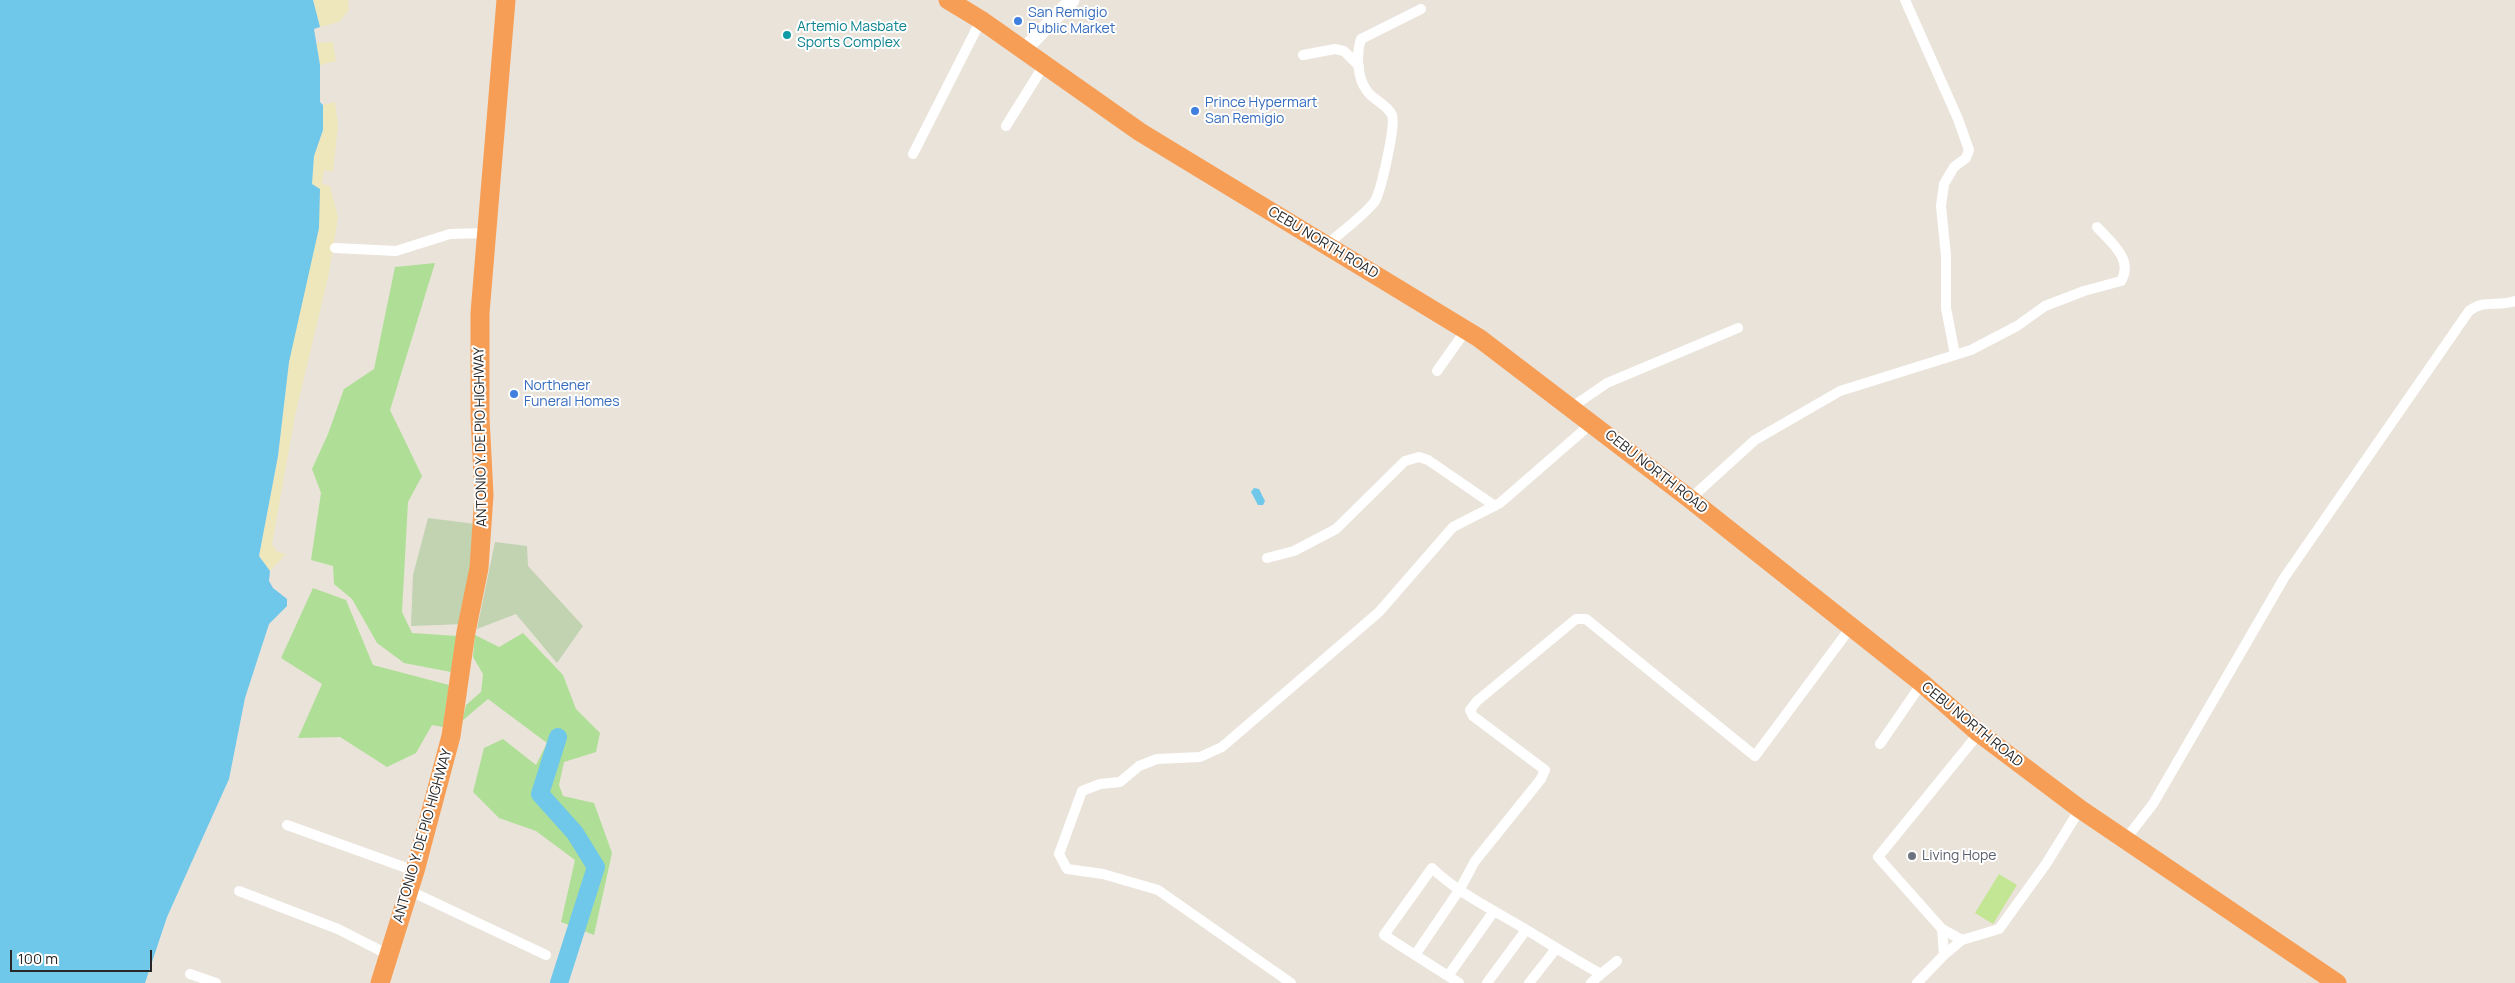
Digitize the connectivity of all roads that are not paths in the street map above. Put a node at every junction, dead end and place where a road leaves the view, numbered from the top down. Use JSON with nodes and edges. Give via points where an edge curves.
{"nodes":[{"id":1,"x":506,"y":0,"type":"edge"},
{"id":2,"x":948,"y":0,"type":"edge"},
{"id":3,"x":1072,"y":0,"type":"edge"},
{"id":4,"x":1905,"y":0,"type":"edge"},
{"id":5,"x":1421,"y":9,"type":"dead end"},
{"id":6,"x":981,"y":20,"type":"junction"},
{"id":7,"x":1024,"y":50,"type":"junction"},
{"id":8,"x":1303,"y":55,"type":"dead end"},
{"id":9,"x":1044,"y":64,"type":"junction"},
{"id":10,"x":1359,"y":66,"type":"junction"},
{"id":11,"x":1006,"y":126,"type":"dead end"},
{"id":12,"x":913,"y":154,"type":"dead end"},
{"id":13,"x":2097,"y":226,"type":"dead end"},
{"id":14,"x":487,"y":233,"type":"junction"},
{"id":15,"x":1326,"y":245,"type":"junction"},
{"id":16,"x":335,"y":248,"type":"dead end"},
{"id":17,"x":2515,"y":302,"type":"edge"},
{"id":18,"x":1738,"y":328,"type":"dead end"},
{"id":19,"x":1466,"y":330,"type":"junction"},
{"id":20,"x":1955,"y":355,"type":"junction"},
{"id":21,"x":1437,"y":371,"type":"dead end"},
{"id":22,"x":1572,"y":407,"type":"junction"},
{"id":23,"x":1592,"y":422,"type":"junction"},
{"id":24,"x":1690,"y":498,"type":"junction"},
{"id":25,"x":1495,"y":506,"type":"junction"},
{"id":26,"x":1267,"y":558,"type":"dead end"},
{"id":27,"x":1851,"y":627,"type":"junction"},
{"id":28,"x":1922,"y":683,"type":"junction"},
{"id":29,"x":1979,"y":732,"type":"junction"},
{"id":30,"x":1880,"y":744,"type":"dead end"},
{"id":31,"x":2080,"y":810,"type":"junction"},
{"id":32,"x":287,"y":825,"type":"dead end"},
{"id":33,"x":2125,"y":840,"type":"junction"},
{"id":34,"x":415,"y":871,"type":"junction"},
{"id":35,"x":1460,"y":889,"type":"junction"},
{"id":36,"x":408,"y":890,"type":"junction"},
{"id":37,"x":238,"y":891,"type":"dead end"},
{"id":38,"x":1494,"y":911,"type":"junction"},
{"id":39,"x":1942,"y":929,"type":"junction"},
{"id":40,"x":1526,"y":930,"type":"junction"},
{"id":41,"x":1962,"y":940,"type":"junction"},
{"id":42,"x":1555,"y":950,"type":"junction"},
{"id":43,"x":389,"y":955,"type":"junction"},
{"id":44,"x":546,"y":955,"type":"dead end"},
{"id":45,"x":1415,"y":955,"type":"junction"},
{"id":46,"x":1944,"y":955,"type":"junction"},
{"id":47,"x":1617,"y":961,"type":"dead end"},
{"id":48,"x":190,"y":974,"type":"dead end"},
{"id":49,"x":1601,"y":974,"type":"junction"},
{"id":50,"x":1448,"y":976,"type":"junction"},
{"id":51,"x":216,"y":983,"type":"edge"},
{"id":52,"x":380,"y":983,"type":"edge"},
{"id":53,"x":1291,"y":983,"type":"edge"},
{"id":54,"x":1459,"y":983,"type":"edge"},
{"id":55,"x":1487,"y":983,"type":"edge"},
{"id":56,"x":1529,"y":983,"type":"edge"},
{"id":57,"x":1591,"y":983,"type":"edge"},
{"id":58,"x":1917,"y":983,"type":"edge"},
{"id":59,"x":2336,"y":983,"type":"edge"}],
"edges":[{"from":1,"to":14,"type":"highway","name":"ANTONIO Y. DE PIO HIGHWAY"},
{"from":2,"to":6,"type":"highway","name":"CEBU NORTH ROAD"},
{"from":3,"to":7,"type":"street"},
{"from":4,"to":20,"type":"street","via":[[1958,119],[1968,150],[1966,158],[1954,167],[1944,184],[1941,206],[1946,256],[1946,308]]},
{"from":5,"to":10,"type":"street","via":[[1361,39],[1357,52]]},
{"from":6,"to":7,"type":"highway","name":"CEBU NORTH ROAD"},
{"from":6,"to":12,"type":"street"},
{"from":7,"to":9,"type":"highway","name":"CEBU NORTH ROAD"},
{"from":8,"to":10,"type":"street","via":[[1344,51]]},
{"from":9,"to":11,"type":"street"},
{"from":9,"to":15,"type":"highway","name":"CEBU NORTH ROAD","via":[[1140,132]]},
{"from":10,"to":15,"type":"street","via":[[1366,91],[1392,115],[1387,161],[1375,201]]},
{"from":13,"to":20,"type":"street","via":[[2125,263],[2121,281],[2045,306],[1987,343]]},
{"from":14,"to":16,"type":"street","via":[[450,234],[396,251]]},
{"from":14,"to":34,"type":"highway","name":"ANTONIO Y. DE PIO HIGHWAY","via":[[480,313],[483,531],[454,722]]},
{"from":15,"to":19,"type":"highway","name":"CEBU NORTH ROAD"},
{"from":17,"to":33,"type":"street","via":[[2478,304],[2469,311],[2284,578],[2153,804]]},
{"from":18,"to":22,"type":"street","via":[[1606,383]]},
{"from":19,"to":21,"type":"street"},
{"from":19,"to":22,"type":"highway","name":"CEBU NORTH ROAD"},
{"from":20,"to":24,"type":"street","via":[[1840,391],[1755,440]]},
{"from":22,"to":23,"type":"highway","name":"CEBU NORTH ROAD"},
{"from":23,"to":24,"type":"highway","name":"CEBU NORTH ROAD"},
{"from":23,"to":25,"type":"street"},
{"from":24,"to":27,"type":"highway","name":"CEBU NORTH ROAD"},
{"from":25,"to":26,"type":"street","via":[[1419,457],[1405,461],[1336,529],[1294,551]]},
{"from":25,"to":53,"type":"street","via":[[1453,527],[1379,612],[1222,747],[1200,757],[1157,759],[1140,766],[1120,782],[1100,784],[1082,791],[1059,854],[1067,869],[1103,874],[1158,890]]},
{"from":27,"to":28,"type":"highway","name":"CEBU NORTH ROAD"},
{"from":27,"to":35,"type":"street","via":[[1755,756],[1596,625],[1586,619],[1576,619],[1470,710],[1473,716],[1545,770],[1475,861]]},
{"from":28,"to":29,"type":"highway","name":"CEBU NORTH ROAD"},
{"from":28,"to":30,"type":"street"},
{"from":29,"to":31,"type":"highway","name":"CEBU NORTH ROAD"},
{"from":29,"to":39,"type":"street","via":[[1878,857]]},
{"from":31,"to":33,"type":"highway","name":"CEBU NORTH ROAD"},
{"from":31,"to":41,"type":"street","via":[[1999,929]]},
{"from":32,"to":34,"type":"street"},
{"from":33,"to":59,"type":"highway","name":"CEBU NORTH ROAD"},
{"from":34,"to":36,"type":"highway","name":"ANTONIO Y. DE PIO HIGHWAY"},
{"from":35,"to":38,"type":"street"},
{"from":35,"to":45,"type":"street"},
{"from":35,"to":45,"type":"street","via":[[1432,868],[1392,922],[1384,935]]},
{"from":36,"to":43,"type":"highway","name":"ANTONIO Y. DE PIO HIGHWAY"},
{"from":36,"to":44,"type":"street"},
{"from":37,"to":43,"type":"street","via":[[338,929]]},
{"from":38,"to":40,"type":"street"},
{"from":38,"to":50,"type":"street"},
{"from":39,"to":41,"type":"street"},
{"from":39,"to":46,"type":"street"},
{"from":40,"to":42,"type":"street"},
{"from":40,"to":55,"type":"street"},
{"from":41,"to":46,"type":"street"},
{"from":42,"to":49,"type":"street"},
{"from":42,"to":56,"type":"street"},
{"from":43,"to":52,"type":"highway","name":"ANTONIO Y. DE PIO HIGHWAY"},
{"from":45,"to":50,"type":"street"},
{"from":46,"to":58,"type":"street"},
{"from":47,"to":49,"type":"street"},
{"from":48,"to":51,"type":"street"},
{"from":49,"to":57,"type":"street"},
{"from":50,"to":54,"type":"street"}]}
